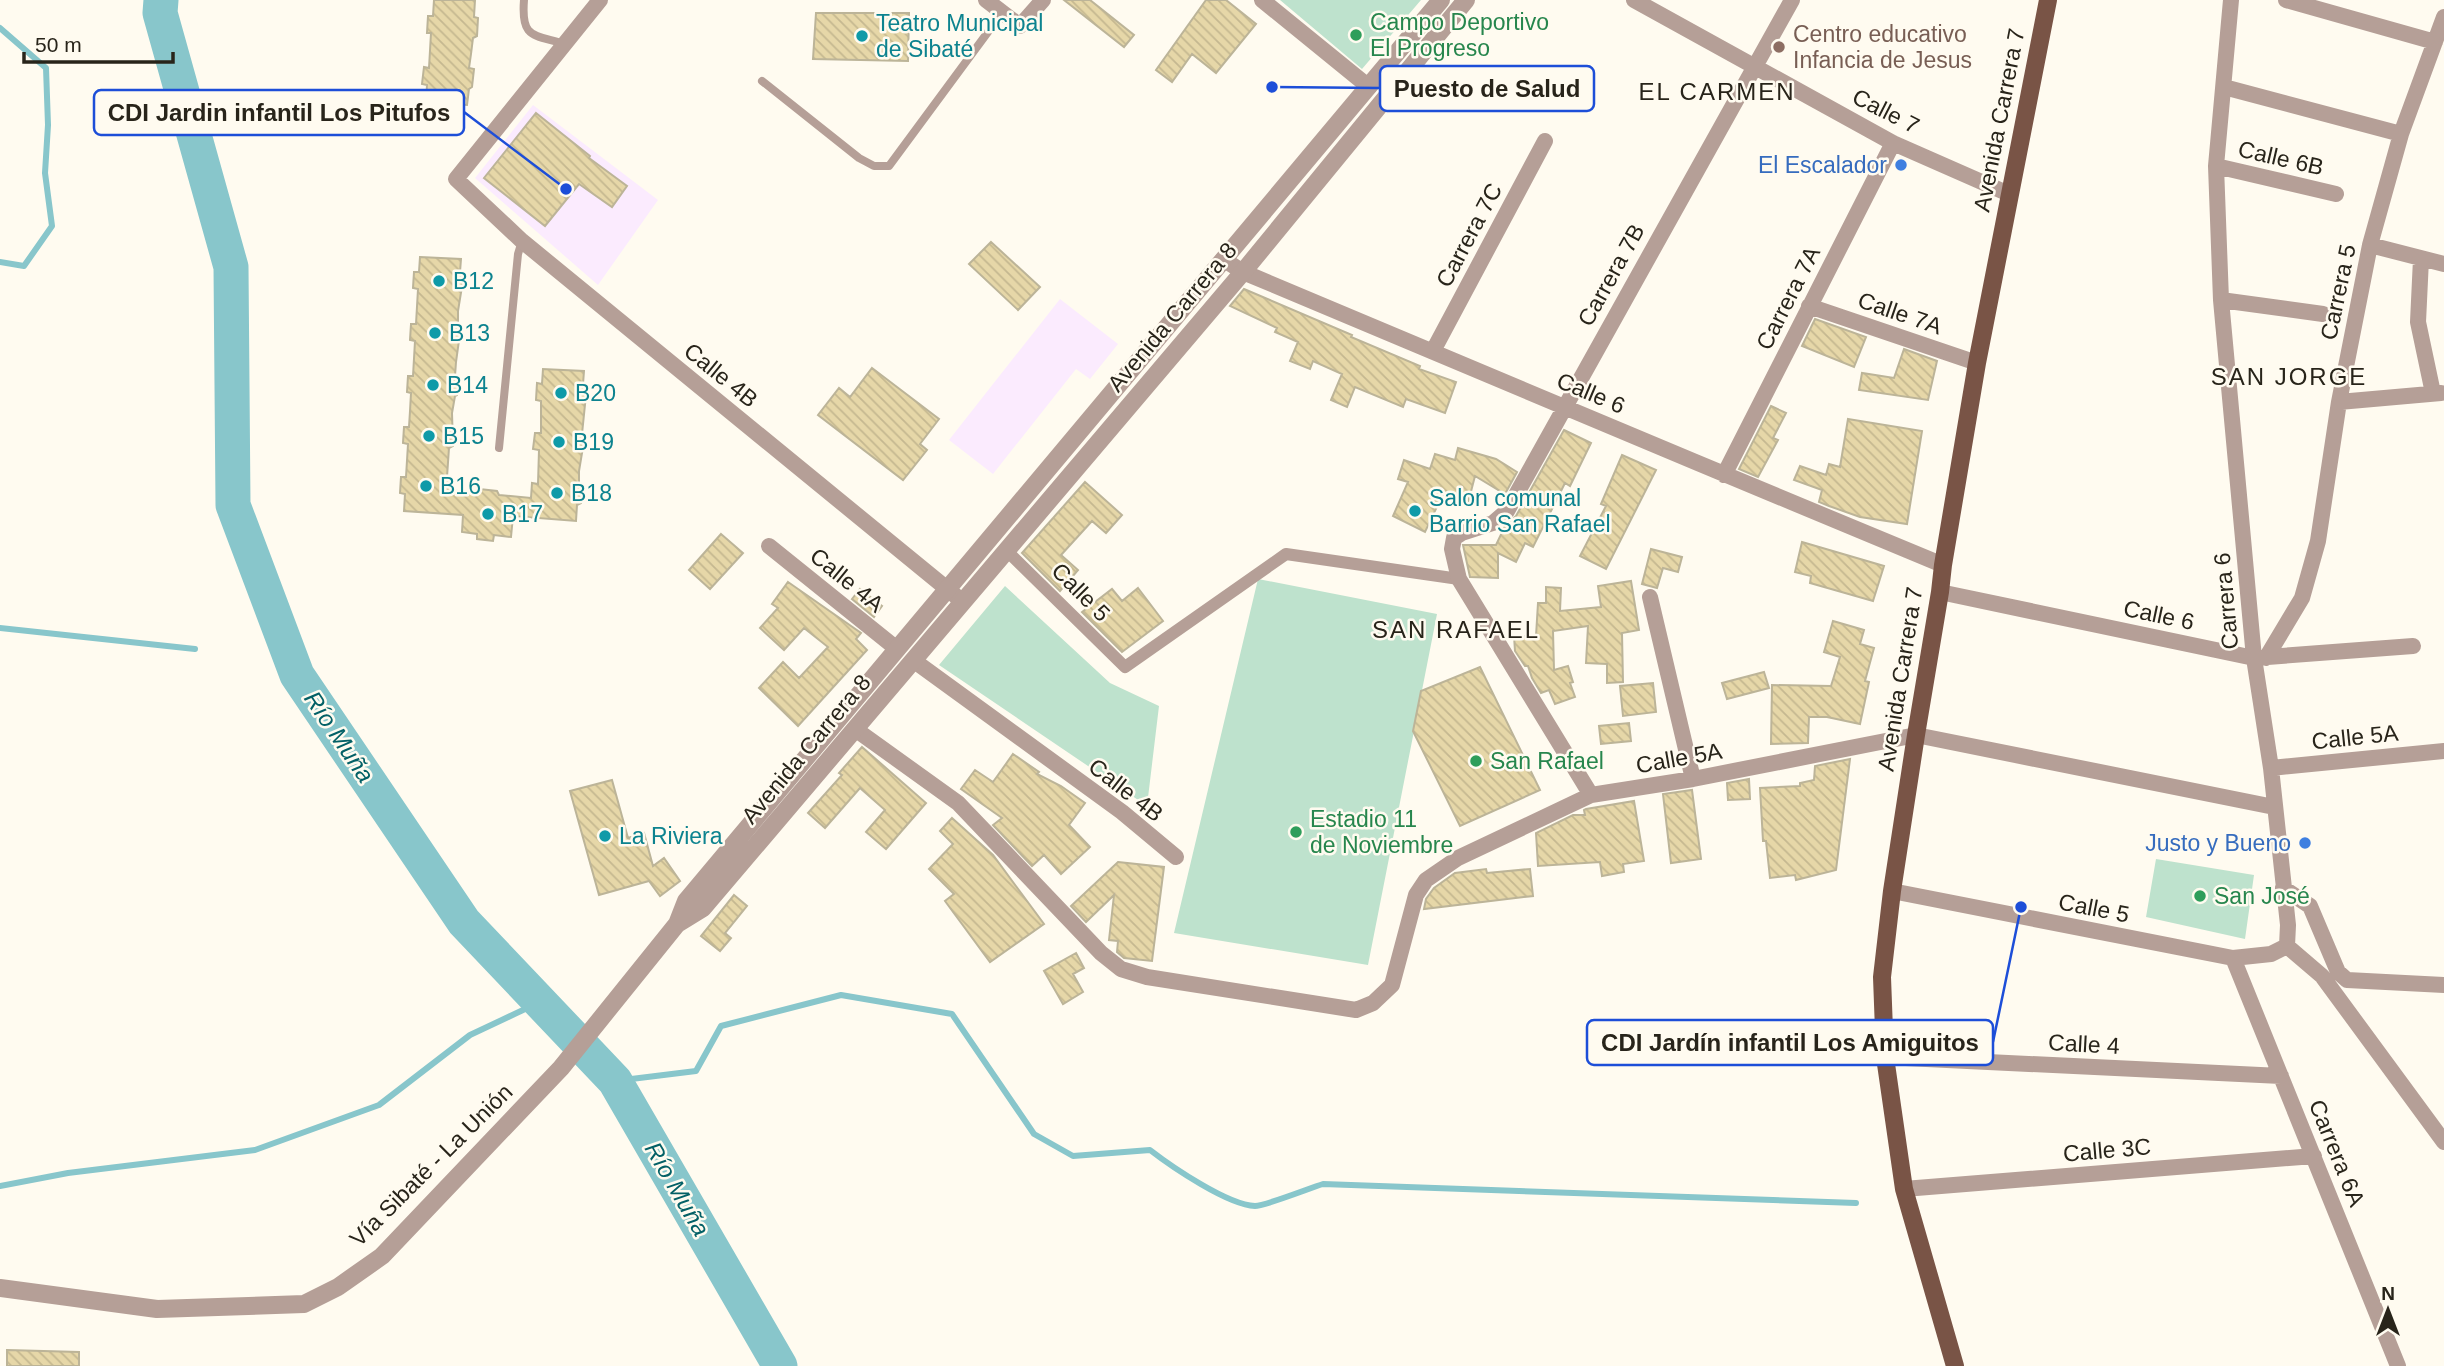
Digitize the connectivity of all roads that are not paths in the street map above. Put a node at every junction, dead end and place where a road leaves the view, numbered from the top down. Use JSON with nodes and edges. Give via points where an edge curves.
{"nodes":[{"id":1,"x":524,"y":0,"type":"edge"},
{"id":2,"x":600,"y":0,"type":"edge"},
{"id":3,"x":986,"y":0,"type":"edge"},
{"id":4,"x":1043,"y":0,"type":"edge"},
{"id":5,"x":1262,"y":0,"type":"edge"},
{"id":6,"x":1441,"y":0,"type":"edge"},
{"id":7,"x":1466,"y":0,"type":"edge"},
{"id":8,"x":1634,"y":0,"type":"edge"},
{"id":9,"x":1792,"y":0,"type":"edge"},
{"id":10,"x":2048,"y":0,"type":"edge"},
{"id":11,"x":2231,"y":0,"type":"edge"},
{"id":12,"x":2286,"y":0,"type":"edge"},
{"id":13,"x":1002,"y":13,"type":"junction"},
{"id":14,"x":2444,"y":17,"type":"edge"},
{"id":15,"x":2435,"y":42,"type":"junction"},
{"id":16,"x":564,"y":44,"type":"junction"},
{"id":17,"x":1755,"y":67,"type":"junction"},
{"id":18,"x":762,"y":81,"type":"dead end"},
{"id":19,"x":1369,"y":87,"type":"junction"},
{"id":20,"x":2224,"y":87,"type":"junction"},
{"id":21,"x":2401,"y":134,"type":"junction"},
{"id":22,"x":1545,"y":141,"type":"dead end"},
{"id":23,"x":1893,"y":143,"type":"junction"},
{"id":24,"x":2216,"y":166,"type":"junction"},
{"id":25,"x":2009,"y":194,"type":"junction"},
{"id":26,"x":2336,"y":194,"type":"dead end"},
{"id":27,"x":522,"y":241,"type":"junction"},
{"id":28,"x":2370,"y":245,"type":"junction"},
{"id":29,"x":1223,"y":259,"type":"junction"},
{"id":30,"x":2421,"y":259,"type":"junction"},
{"id":31,"x":2444,"y":264,"type":"edge"},
{"id":32,"x":1243,"y":272,"type":"junction"},
{"id":33,"x":2221,"y":300,"type":"junction"},
{"id":34,"x":1809,"y":306,"type":"junction"},
{"id":35,"x":2323,"y":314,"type":"dead end"},
{"id":36,"x":1433,"y":351,"type":"junction"},
{"id":37,"x":1977,"y":363,"type":"junction"},
{"id":38,"x":2439,"y":393,"type":"edge"},
{"id":39,"x":2339,"y":402,"type":"junction"},
{"id":40,"x":1564,"y":405,"type":"junction"},
{"id":41,"x":499,"y":448,"type":"dead end"},
{"id":42,"x":1724,"y":475,"type":"junction"},
{"id":43,"x":769,"y":546,"type":"dead end"},
{"id":44,"x":1006,"y":550,"type":"junction"},
{"id":45,"x":1943,"y":565,"type":"junction"},
{"id":46,"x":1459,"y":579,"type":"junction"},
{"id":47,"x":946,"y":589,"type":"junction"},
{"id":48,"x":1940,"y":592,"type":"junction"},
{"id":49,"x":1650,"y":597,"type":"dead end"},
{"id":50,"x":963,"y":601,"type":"junction"},
{"id":51,"x":2413,"y":646,"type":"dead end"},
{"id":52,"x":897,"y":649,"type":"junction"},
{"id":53,"x":2260,"y":658,"type":"junction"},
{"id":54,"x":913,"y":660,"type":"junction"},
{"id":55,"x":855,"y":729,"type":"junction"},
{"id":56,"x":1916,"y":735,"type":"junction"},
{"id":57,"x":2444,"y":751,"type":"edge"},
{"id":58,"x":2271,"y":768,"type":"junction"},
{"id":59,"x":1693,"y":779,"type":"junction"},
{"id":60,"x":1591,"y":795,"type":"junction"},
{"id":61,"x":2274,"y":807,"type":"junction"},
{"id":62,"x":1175,"y":857,"type":"dead end"},
{"id":63,"x":2283,"y":888,"type":"junction"},
{"id":64,"x":1892,"y":891,"type":"junction"},
{"id":65,"x":677,"y":924,"type":"junction"},
{"id":66,"x":2287,"y":946,"type":"junction"},
{"id":67,"x":2233,"y":958,"type":"junction"},
{"id":68,"x":2444,"y":985,"type":"edge"},
{"id":69,"x":1885,"y":1057,"type":"junction"},
{"id":70,"x":2281,"y":1076,"type":"junction"},
{"id":71,"x":2444,"y":1142,"type":"edge"},
{"id":72,"x":2314,"y":1156,"type":"junction"},
{"id":73,"x":1904,"y":1189,"type":"junction"},
{"id":74,"x":0,"y":1288,"type":"edge"},
{"id":75,"x":1955,"y":1366,"type":"edge"},
{"id":76,"x":2398,"y":1366,"type":"edge"}],
"edges":[{"from":1,"to":16,"type":"lane","via":[[527,30]]},
{"from":2,"to":16,"type":"street"},
{"from":3,"to":13,"type":"street"},
{"from":4,"to":13,"type":"street","via":[[1020,26]]},
{"from":5,"to":19,"type":"street"},
{"from":6,"to":19,"type":"street","name":"Avenida Carrera 8"},
{"from":7,"to":32,"type":"street","name":"Avenida Carrera 8"},
{"from":8,"to":17,"type":"street","name":"Calle 7"},
{"from":9,"to":17,"type":"street","name":"Carrera 7B"},
{"from":10,"to":25,"type":"main road","name":"Avenida Carrera 7"},
{"from":11,"to":20,"type":"street","name":"Carrera 6"},
{"from":12,"to":15,"type":"street"},
{"from":13,"to":18,"type":"lane","via":[[889,166],[874,166],[859,158]]},
{"from":14,"to":15,"type":"street","name":"Carrera 5"},
{"from":15,"to":21,"type":"street","name":"Carrera 5"},
{"from":16,"to":27,"type":"street","name":"Calle 4B","via":[[456,179]]},
{"from":17,"to":23,"type":"street","name":"Calle 7"},
{"from":17,"to":40,"type":"street","name":"Carrera 7B"},
{"from":19,"to":29,"type":"street","name":"Avenida Carrera 8"},
{"from":20,"to":21,"type":"street"},
{"from":20,"to":24,"type":"street","name":"Carrera 6"},
{"from":21,"to":28,"type":"street","name":"Carrera 5"},
{"from":22,"to":36,"type":"street","name":"Carrera 7C"},
{"from":23,"to":25,"type":"street","name":"Calle 7"},
{"from":23,"to":34,"type":"street","name":"Carrera 7A"},
{"from":24,"to":26,"type":"street","name":"Calle 6B"},
{"from":24,"to":33,"type":"street","name":"Carrera 6"},
{"from":25,"to":37,"type":"main road","name":"Avenida Carrera 7"},
{"from":27,"to":41,"type":"lane","via":[[517,254]]},
{"from":27,"to":47,"type":"street","name":"Calle 4B"},
{"from":28,"to":30,"type":"street"},
{"from":28,"to":39,"type":"street","name":"Carrera 5"},
{"from":29,"to":32,"type":"street","name":"Calle 6"},
{"from":29,"to":47,"type":"street","name":"Avenida Carrera 8"},
{"from":30,"to":31,"type":"street"},
{"from":30,"to":38,"type":"street","via":[[2418,322]]},
{"from":32,"to":36,"type":"street","name":"Calle 6"},
{"from":32,"to":44,"type":"street","name":"Avenida Carrera 8"},
{"from":33,"to":35,"type":"street"},
{"from":33,"to":53,"type":"street","name":"Carrera 6"},
{"from":34,"to":37,"type":"street","name":"Calle 7A"},
{"from":34,"to":42,"type":"street","name":"Carrera 7A"},
{"from":36,"to":40,"type":"street","name":"Calle 6"},
{"from":37,"to":45,"type":"main road","name":"Avenida Carrera 7"},
{"from":38,"to":39,"type":"street"},
{"from":39,"to":53,"type":"street","name":"Carrera 5","via":[[2318,541],[2302,598]]},
{"from":40,"to":42,"type":"street","name":"Calle 6"},
{"from":40,"to":46,"type":"street","name":"Carrera 7B","via":[[1507,511],[1493,523],[1454,538]]},
{"from":42,"to":45,"type":"street","name":"Calle 6"},
{"from":43,"to":52,"type":"street","name":"Calle 4A"},
{"from":44,"to":46,"type":"street","name":"Calle 5","via":[[1125,667],[1286,554]]},
{"from":44,"to":50,"type":"street","name":"Avenida Carrera 8"},
{"from":45,"to":48,"type":"main road","name":"Avenida Carrera 7"},
{"from":46,"to":60,"type":"street"},
{"from":47,"to":50,"type":"street","name":"Calle 4B"},
{"from":47,"to":52,"type":"street","name":"Avenida Carrera 8"},
{"from":48,"to":53,"type":"street","name":"Calle 6"},
{"from":48,"to":56,"type":"main road","name":"Avenida Carrera 7"},
{"from":49,"to":59,"type":"street"},
{"from":50,"to":54,"type":"street","name":"Avenida Carrera 8"},
{"from":51,"to":53,"type":"street","name":"Calle 6"},
{"from":52,"to":65,"type":"street","name":"Avenida Carrera 8","via":[[686,901]]},
{"from":53,"to":58,"type":"street","name":"Carrera 6"},
{"from":54,"to":55,"type":"street","name":"Avenida Carrera 8"},
{"from":54,"to":62,"type":"street","name":"Calle 4B"},
{"from":55,"to":60,"type":"street","name":"Calle 5A","via":[[958,803],[1121,969],[1356,1010],[1373,1003],[1392,985],[1416,895],[1426,880],[1458,858]]},
{"from":55,"to":65,"type":"street","name":"Avenida Carrera 8","via":[[703,908]]},
{"from":56,"to":59,"type":"street","name":"Calle 5A"},
{"from":56,"to":61,"type":"street"},
{"from":56,"to":64,"type":"main road","name":"Avenida Carrera 7"},
{"from":57,"to":58,"type":"street","name":"Calle 5A"},
{"from":58,"to":61,"type":"street","name":"Carrera 6"},
{"from":59,"to":60,"type":"street","name":"Calle 5A"},
{"from":61,"to":63,"type":"street","name":"Carrera 6"},
{"from":63,"to":66,"type":"street","name":"Carrera 6"},
{"from":63,"to":68,"type":"street","via":[[2310,906],[2338,972],[2347,980]]},
{"from":64,"to":67,"type":"street","name":"Calle 5"},
{"from":64,"to":69,"type":"main road","name":"Avenida Carrera 7","via":[[1882,977]]},
{"from":65,"to":74,"type":"street","name":"Vía Sibaté - La Unión","via":[[561,1068],[382,1256],[338,1287],[304,1304],[157,1309]]},
{"from":66,"to":67,"type":"street","name":"Calle 5","via":[[2271,954]]},
{"from":66,"to":71,"type":"street","via":[[2322,976]]},
{"from":67,"to":70,"type":"street","name":"Carrera 6A"},
{"from":69,"to":70,"type":"street","name":"Calle 4"},
{"from":69,"to":73,"type":"main road","name":"Avenida Carrera 7"},
{"from":70,"to":72,"type":"street","name":"Carrera 6A"},
{"from":72,"to":73,"type":"street","name":"Calle 3C"},
{"from":72,"to":76,"type":"street","name":"Carrera 6A"},
{"from":73,"to":75,"type":"main road","name":"Avenida Carrera 7"}]}
